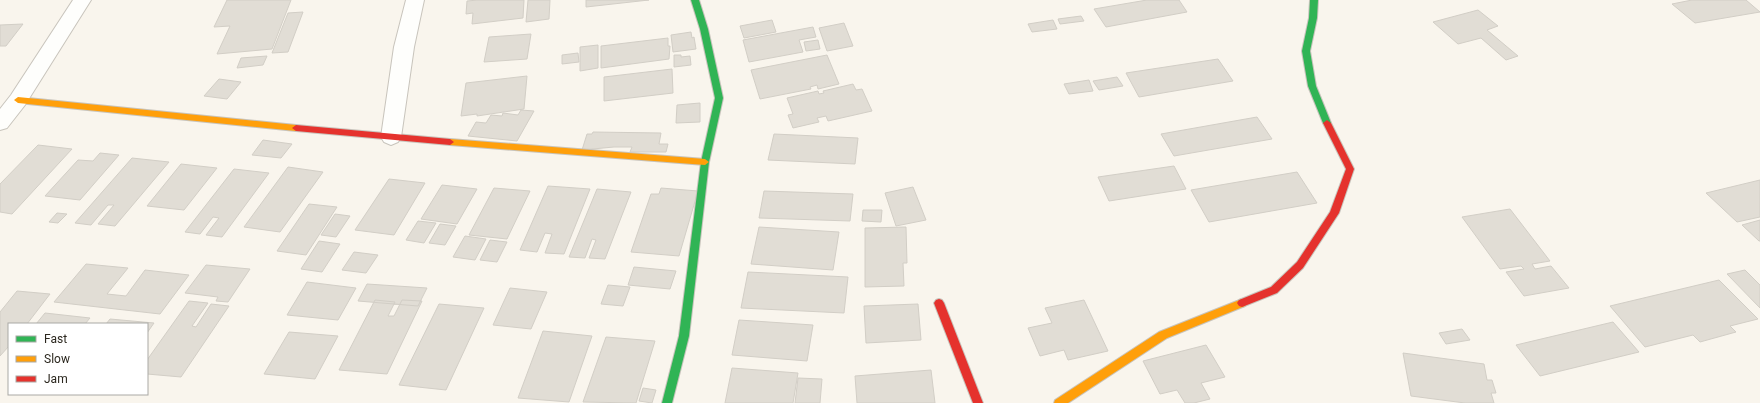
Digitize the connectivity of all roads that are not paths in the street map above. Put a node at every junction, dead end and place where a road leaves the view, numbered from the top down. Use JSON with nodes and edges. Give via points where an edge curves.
{"nodes":[{"id":1,"x":82,"y":0,"type":"edge"},
{"id":2,"x":415,"y":0,"type":"edge"},
{"id":3,"x":695,"y":0,"type":"edge"},
{"id":4,"x":1314,"y":0,"type":"edge"},
{"id":5,"x":18,"y":100,"type":"junction"},
{"id":6,"x":0,"y":123,"type":"edge"},
{"id":7,"x":391,"y":137,"type":"junction"},
{"id":8,"x":705,"y":162,"type":"junction"},
{"id":9,"x":939,"y":303,"type":"dead end"},
{"id":10,"x":667,"y":403,"type":"edge"},
{"id":11,"x":978,"y":403,"type":"edge"},
{"id":12,"x":1059,"y":403,"type":"edge"}],
"edges":[{"from":1,"to":5,"type":"street"},
{"from":2,"to":7,"type":"street","via":[[404,48]]},
{"from":3,"to":8,"type":"street","via":[[719,98]]},
{"from":4,"to":12,"type":"street","via":[[1306,51],[1312,86],[1350,169],[1334,213],[1300,265],[1274,290],[1163,335]]},
{"from":5,"to":6,"type":"street"},
{"from":5,"to":7,"type":"street"},
{"from":7,"to":8,"type":"street"},
{"from":8,"to":10,"type":"street","via":[[684,336]]},
{"from":9,"to":11,"type":"street"}]}
